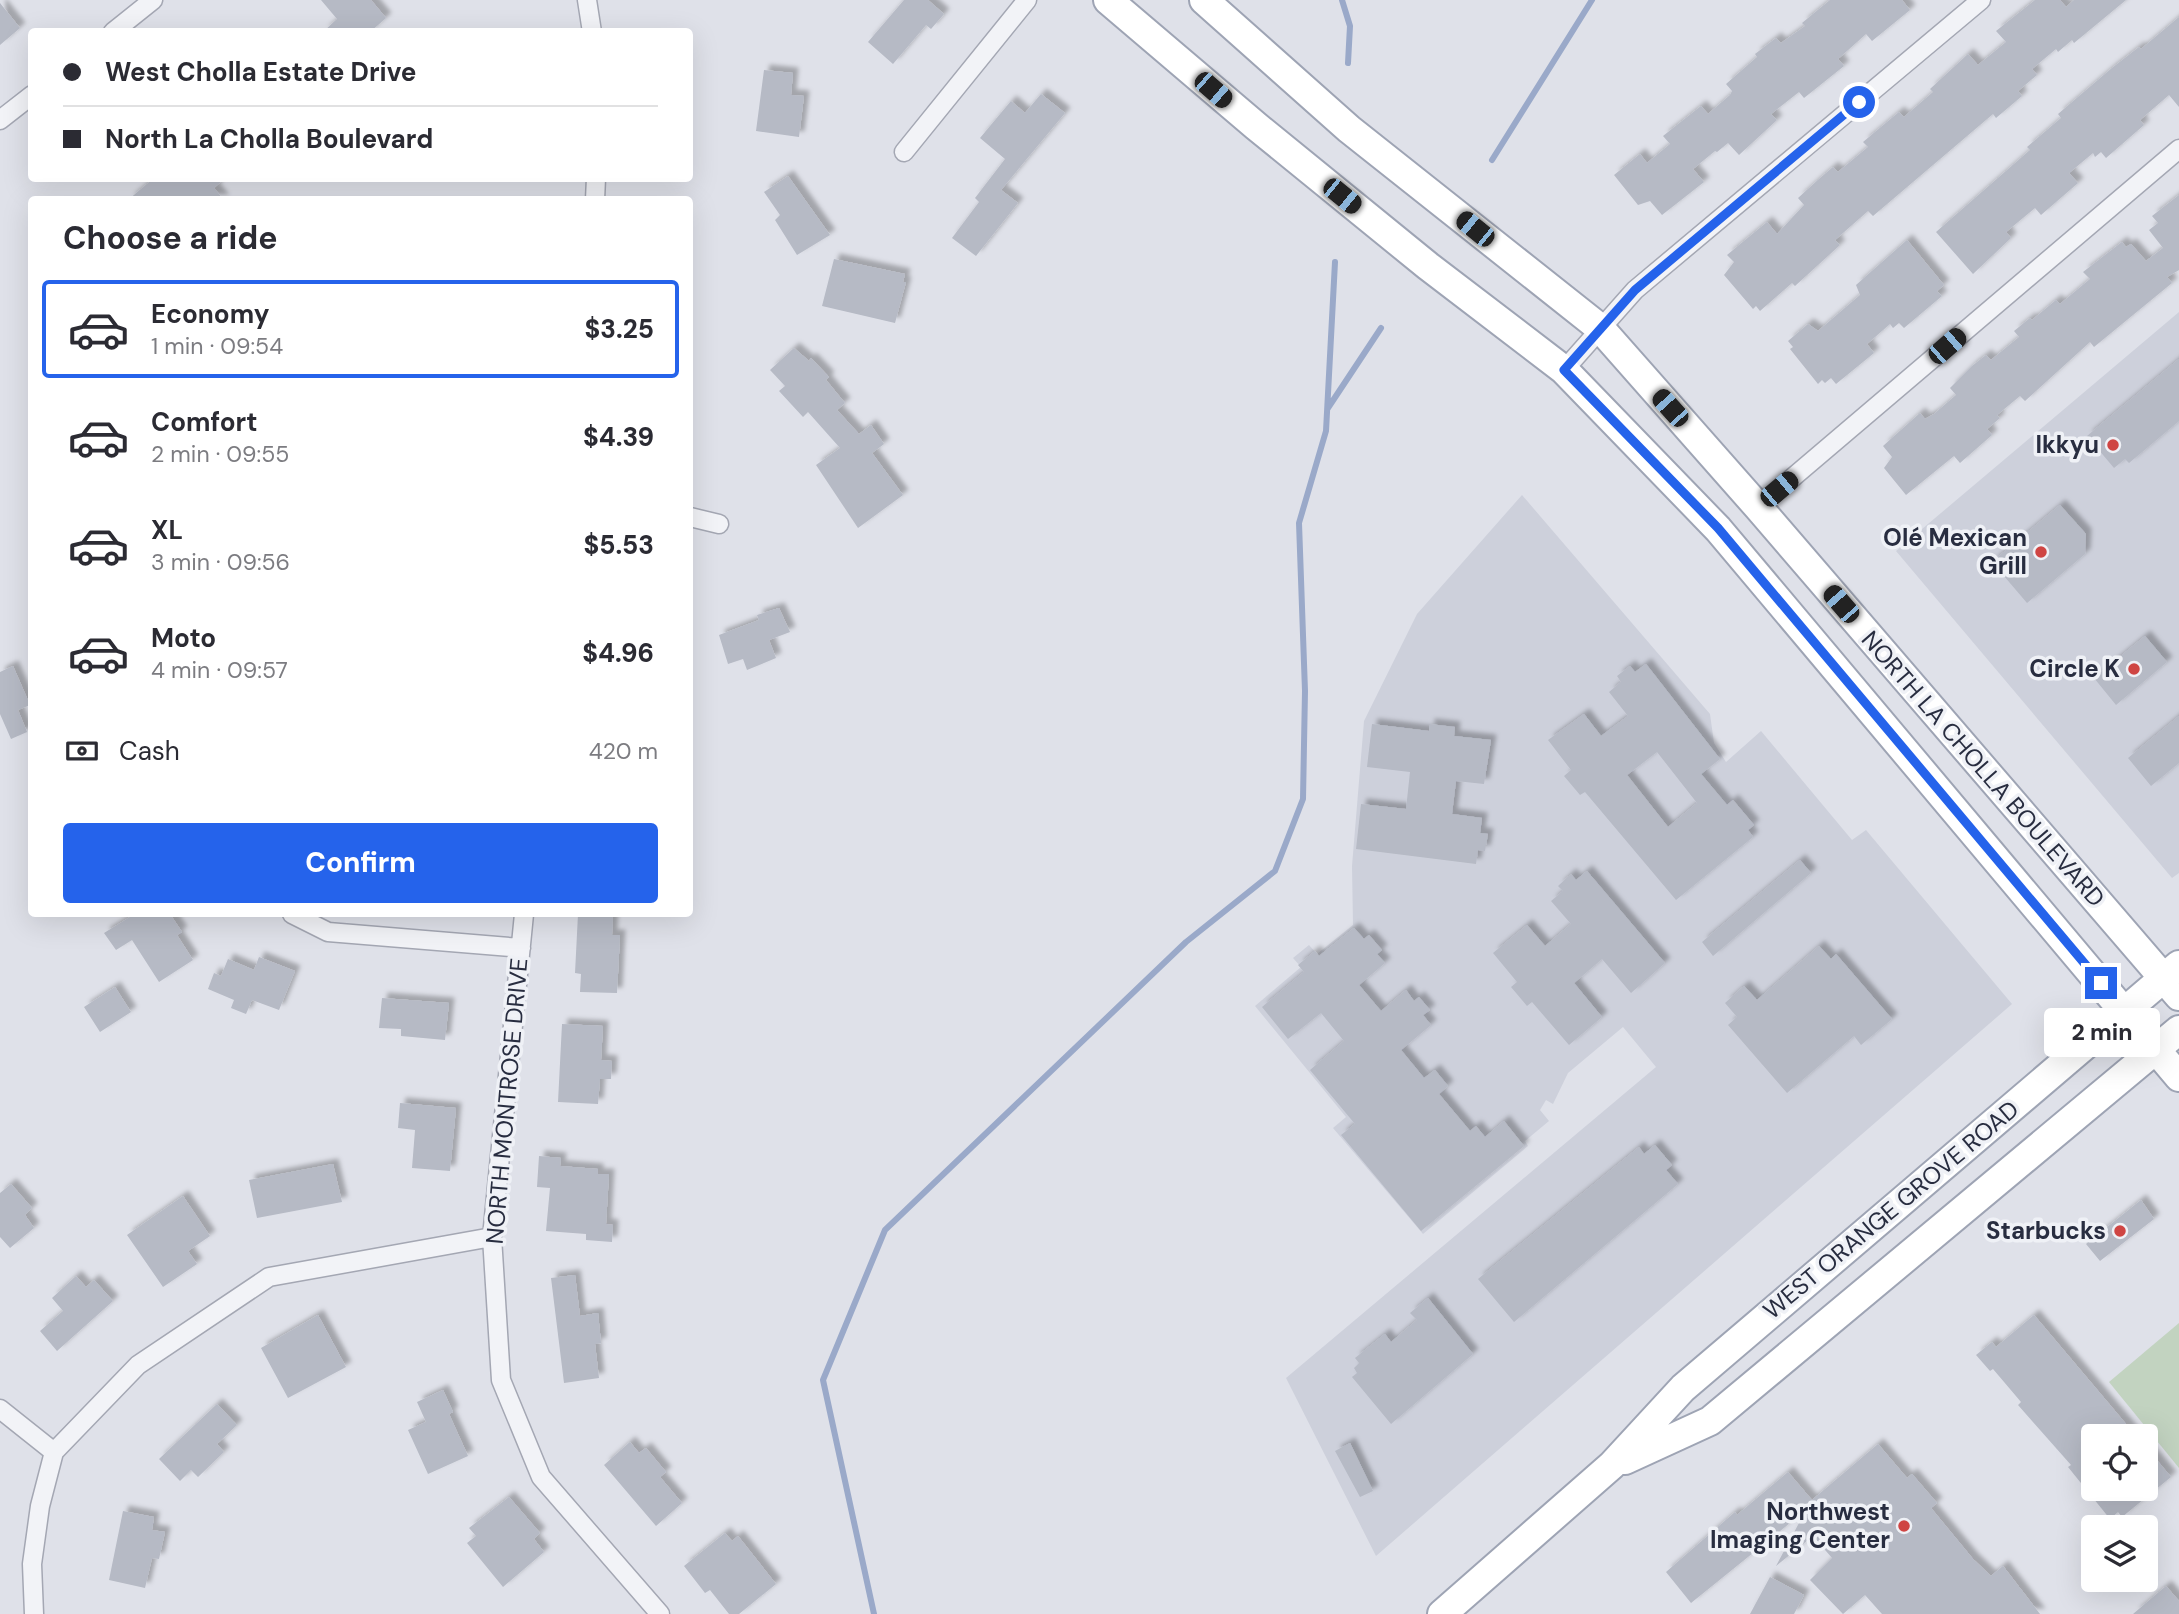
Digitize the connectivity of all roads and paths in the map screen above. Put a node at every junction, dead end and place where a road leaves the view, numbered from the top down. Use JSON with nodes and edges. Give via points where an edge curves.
{"nodes":[{"id":1,"x":153,"y":0,"type":"edge"},
{"id":2,"x":587,"y":0,"type":"edge"},
{"id":3,"x":1027,"y":0,"type":"edge"},
{"id":4,"x":1108,"y":0,"type":"edge"},
{"id":5,"x":1204,"y":0,"type":"edge"},
{"id":6,"x":1981,"y":0,"type":"edge"},
{"id":7,"x":118,"y":28,"type":"edge"},
{"id":8,"x":591,"y":28,"type":"edge"},
{"id":9,"x":28,"y":98,"type":"edge"},
{"id":10,"x":0,"y":120,"type":"edge"},
{"id":11,"x":2179,"y":149,"type":"edge"},
{"id":12,"x":904,"y":152,"type":"dead end"},
{"id":13,"x":1600,"y":328,"type":"junction"},
{"id":14,"x":1564,"y":370,"type":"junction"},
{"id":15,"x":1758,"y":507,"type":"junction"},
{"id":16,"x":693,"y":518,"type":"edge"},
{"id":17,"x":719,"y":524,"type":"dead end"},
{"id":18,"x":298,"y":917,"type":"edge"},
{"id":19,"x":524,"y":917,"type":"edge"},
{"id":20,"x":520,"y":948,"type":"junction"},
{"id":21,"x":2174,"y":980,"type":"edge"},
{"id":22,"x":2126,"y":1012,"type":"junction"},
{"id":23,"x":2179,"y":1030,"type":"edge"},
{"id":24,"x":2157,"y":1050,"type":"junction"},
{"id":25,"x":2179,"y":1077,"type":"edge"},
{"id":26,"x":492,"y":1237,"type":"junction"},
{"id":27,"x":0,"y":1409,"type":"edge"},
{"id":28,"x":54,"y":1452,"type":"junction"},
{"id":29,"x":1612,"y":1465,"type":"junction"},
{"id":30,"x":34,"y":1614,"type":"edge"},
{"id":31,"x":660,"y":1614,"type":"edge"},
{"id":32,"x":1442,"y":1614,"type":"edge"}],
"edges":[{"from":1,"to":7,"type":"street"},
{"from":2,"to":8,"type":"street"},
{"from":3,"to":12,"type":"street"},
{"from":4,"to":14,"type":"main road","name":"NORTH LA CHOLLA BOULEVARD","via":[[1255,126]]},
{"from":5,"to":13,"type":"main road","name":"NORTH LA CHOLLA BOULEVARD","via":[[1349,129]]},
{"from":6,"to":13,"type":"street","via":[[1635,290]]},
{"from":9,"to":10,"type":"street"},
{"from":11,"to":15,"type":"street"},
{"from":13,"to":14,"type":"street"},
{"from":13,"to":15,"type":"main road","name":"NORTH LA CHOLLA BOULEVARD"},
{"from":14,"to":22,"type":"main road","name":"NORTH LA CHOLLA BOULEVARD","via":[[1718,528]]},
{"from":15,"to":21,"type":"main road","name":"NORTH LA CHOLLA BOULEVARD"},
{"from":16,"to":17,"type":"street"},
{"from":18,"to":20,"type":"street","via":[[328,932]]},
{"from":19,"to":20,"type":"street","name":"NORTH MONTROSE DRIVE"},
{"from":20,"to":26,"type":"street","name":"NORTH MONTROSE DRIVE"},
{"from":21,"to":22,"type":"main road","name":"WEST ORANGE GROVE ROAD"},
{"from":22,"to":24,"type":"main road","name":"NORTH LA CHOLLA BOULEVARD"},
{"from":22,"to":29,"type":"main road","name":"WEST ORANGE GROVE ROAD","via":[[1683,1388]]},
{"from":23,"to":24,"type":"main road","name":"WEST ORANGE GROVE ROAD"},
{"from":24,"to":25,"type":"main road","name":"NORTH LA CHOLLA BOULEVARD"},
{"from":24,"to":29,"type":"main road","name":"WEST ORANGE GROVE ROAD","via":[[1710,1422]]},
{"from":26,"to":28,"type":"street","via":[[269,1277],[138,1364]]},
{"from":26,"to":31,"type":"street","name":"NORTH MONTROSE DRIVE","via":[[501,1380],[541,1477]]},
{"from":27,"to":28,"type":"street"},
{"from":28,"to":30,"type":"street","via":[[32,1564]]},
{"from":29,"to":32,"type":"main road","name":"WEST ORANGE GROVE ROAD"}]}
